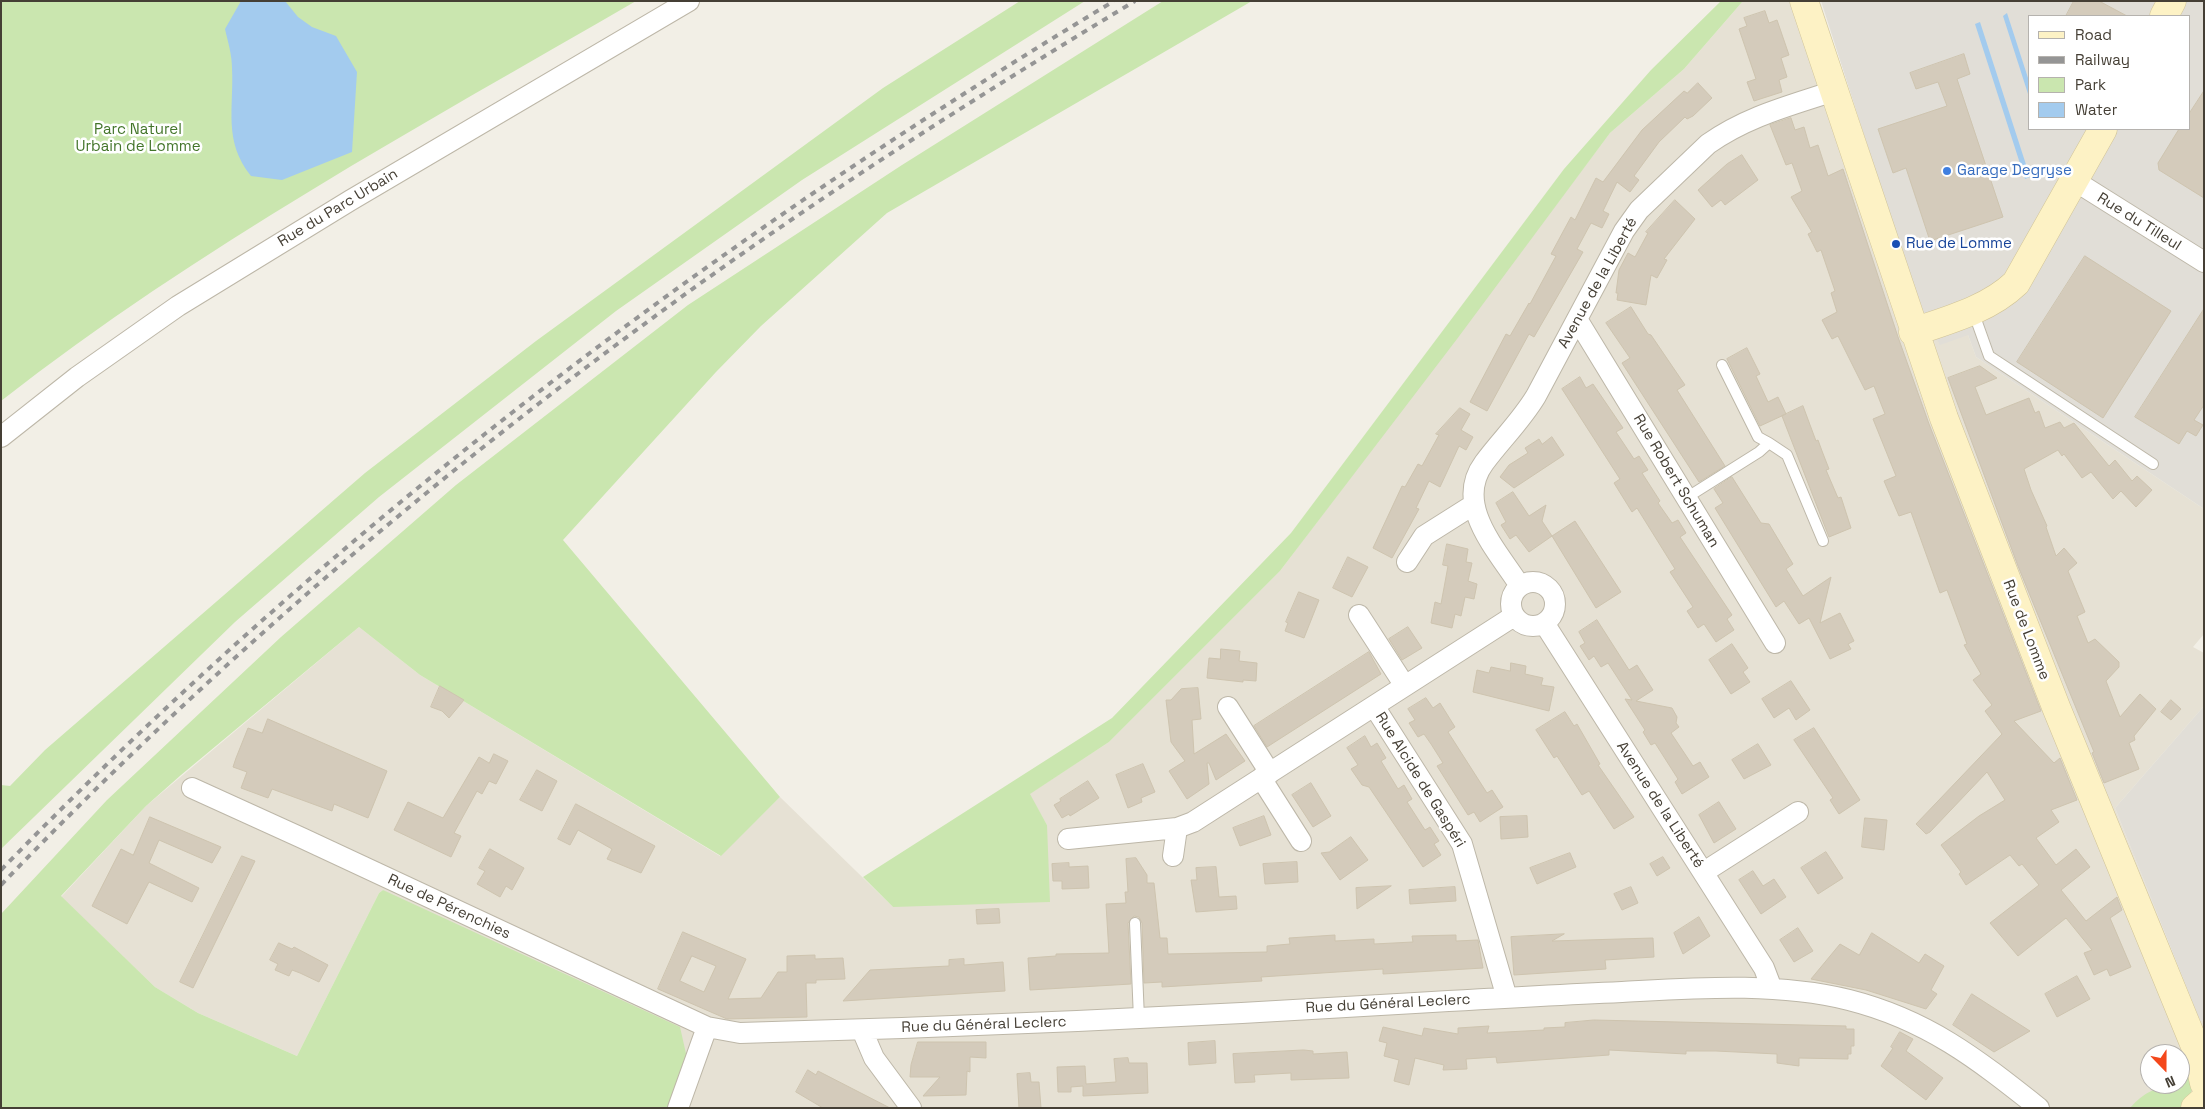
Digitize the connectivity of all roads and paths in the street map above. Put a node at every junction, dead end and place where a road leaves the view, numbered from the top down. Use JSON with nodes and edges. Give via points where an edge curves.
{"nodes":[{"id":1,"x":689,"y":1,"type":"edge"},
{"id":2,"x":1804,"y":1,"type":"edge"},
{"id":3,"x":2172,"y":1,"type":"edge"},
{"id":4,"x":2165,"y":15,"type":"edge"},
{"id":5,"x":1834,"y":91,"type":"junction"},
{"id":6,"x":2102,"y":130,"type":"edge"},
{"id":7,"x":2075,"y":181,"type":"junction"},
{"id":8,"x":2202,"y":257,"type":"edge"},
{"id":9,"x":1972,"y":310,"type":"junction"},
{"id":10,"x":1577,"y":319,"type":"junction"},
{"id":11,"x":1913,"y":332,"type":"junction"},
{"id":12,"x":1722,"y":365,"type":"dead end"},
{"id":13,"x":1,"y":437,"type":"edge"},
{"id":14,"x":1769,"y":443,"type":"junction"},
{"id":15,"x":2152,"y":464,"type":"dead end"},
{"id":16,"x":1686,"y":498,"type":"junction"},
{"id":17,"x":1473,"y":504,"type":"junction"},
{"id":18,"x":1823,"y":541,"type":"dead end"},
{"id":19,"x":1408,"y":562,"type":"dead end"},
{"id":20,"x":1520,"y":586,"type":"junction"},
{"id":21,"x":1359,"y":615,"type":"dead end"},
{"id":22,"x":1514,"y":616,"type":"junction"},
{"id":23,"x":1544,"y":623,"type":"junction"},
{"id":24,"x":1775,"y":643,"type":"dead end"},
{"id":25,"x":1406,"y":686,"type":"junction"},
{"id":26,"x":1374,"y":706,"type":"junction"},
{"id":27,"x":1228,"y":707,"type":"dead end"},
{"id":28,"x":1266,"y":776,"type":"junction"},
{"id":29,"x":192,"y":788,"type":"dead end"},
{"id":30,"x":1798,"y":812,"type":"dead end"},
{"id":31,"x":1177,"y":828,"type":"junction"},
{"id":32,"x":1068,"y":838,"type":"dead end"},
{"id":33,"x":1301,"y":841,"type":"dead end"},
{"id":34,"x":1173,"y":856,"type":"dead end"},
{"id":35,"x":1704,"y":872,"type":"junction"},
{"id":36,"x":1135,"y":923,"type":"dead end"},
{"id":37,"x":1772,"y":989,"type":"junction"},
{"id":38,"x":1507,"y":998,"type":"junction"},
{"id":39,"x":1139,"y":1019,"type":"junction"},
{"id":40,"x":707,"y":1027,"type":"junction"},
{"id":41,"x":862,"y":1030,"type":"junction"},
{"id":42,"x":2201,"y":1097,"type":"edge"},
{"id":43,"x":678,"y":1108,"type":"edge"},
{"id":44,"x":911,"y":1108,"type":"edge"},
{"id":45,"x":2040,"y":1108,"type":"edge"}],
"edges":[{"from":1,"to":13,"type":"street","name":"Rue du Parc Urbain","via":[[210,286],[109,354]]},
{"from":2,"to":5,"type":"main road","name":"Rue de Lomme"},
{"from":3,"to":4,"type":"main road"},
{"from":5,"to":10,"type":"street","name":"Avenue de la Liberté","via":[[1745,121],[1708,144],[1631,220]]},
{"from":5,"to":11,"type":"main road","name":"Rue de Lomme"},
{"from":6,"to":7,"type":"main road"},
{"from":7,"to":8,"type":"street","name":"Rue du Tilleul"},
{"from":7,"to":9,"type":"main road","via":[[2016,283],[1995,300]]},
{"from":9,"to":11,"type":"main road"},
{"from":9,"to":15,"type":"lane","via":[[1989,356]]},
{"from":10,"to":16,"type":"street","name":"Rue Robert Schuman"},
{"from":10,"to":17,"type":"street","name":"Avenue de la Liberté","via":[[1527,410],[1480,468],[1472,490]]},
{"from":11,"to":42,"type":"main road","name":"Rue de Lomme","via":[[2056,707],[2197,1051]]},
{"from":12,"to":14,"type":"lane","via":[[1758,437]]},
{"from":14,"to":16,"type":"lane","via":[[1760,452]]},
{"from":14,"to":18,"type":"lane","via":[[1787,455]]},
{"from":16,"to":24,"type":"street","name":"Rue Robert Schuman"},
{"from":17,"to":19,"type":"street","via":[[1429,532]]},
{"from":17,"to":20,"type":"street","name":"Avenue de la Liberté","via":[[1482,528]]},
{"from":20,"to":22,"type":"street","via":[[1512,597]]},
{"from":20,"to":23,"type":"street","via":[[1532,582],[1549,590],[1554,608]]},
{"from":21,"to":25,"type":"street"},
{"from":22,"to":23,"type":"street","via":[[1528,626]]},
{"from":22,"to":25,"type":"street"},
{"from":23,"to":35,"type":"street","name":"Avenue de la Liberté"},
{"from":25,"to":26,"type":"street"},
{"from":26,"to":28,"type":"street"},
{"from":26,"to":38,"type":"street","name":"Rue Alcide de Gaspéri","via":[[1462,844]]},
{"from":27,"to":28,"type":"street"},
{"from":28,"to":31,"type":"street","via":[[1193,822]]},
{"from":28,"to":33,"type":"street"},
{"from":29,"to":40,"type":"street","name":"Rue de Pérenchies"},
{"from":30,"to":35,"type":"street"},
{"from":31,"to":32,"type":"street"},
{"from":31,"to":34,"type":"street"},
{"from":35,"to":37,"type":"street","name":"Avenue de la Liberté","via":[[1764,968]]},
{"from":36,"to":39,"type":"lane"},
{"from":37,"to":38,"type":"street","name":"Rue du Général Leclerc","via":[[1692,988]]},
{"from":37,"to":45,"type":"street","name":"Rue du Général Leclerc","via":[[1849,1000],[1919,1024],[1975,1058]]},
{"from":38,"to":39,"type":"street","name":"Rue du Général Leclerc"},
{"from":39,"to":41,"type":"street","name":"Rue du Général Leclerc"},
{"from":40,"to":41,"type":"street","name":"Rue du Général Leclerc","via":[[740,1033]]},
{"from":40,"to":43,"type":"street"},
{"from":41,"to":44,"type":"street","via":[[874,1058]]}]}
